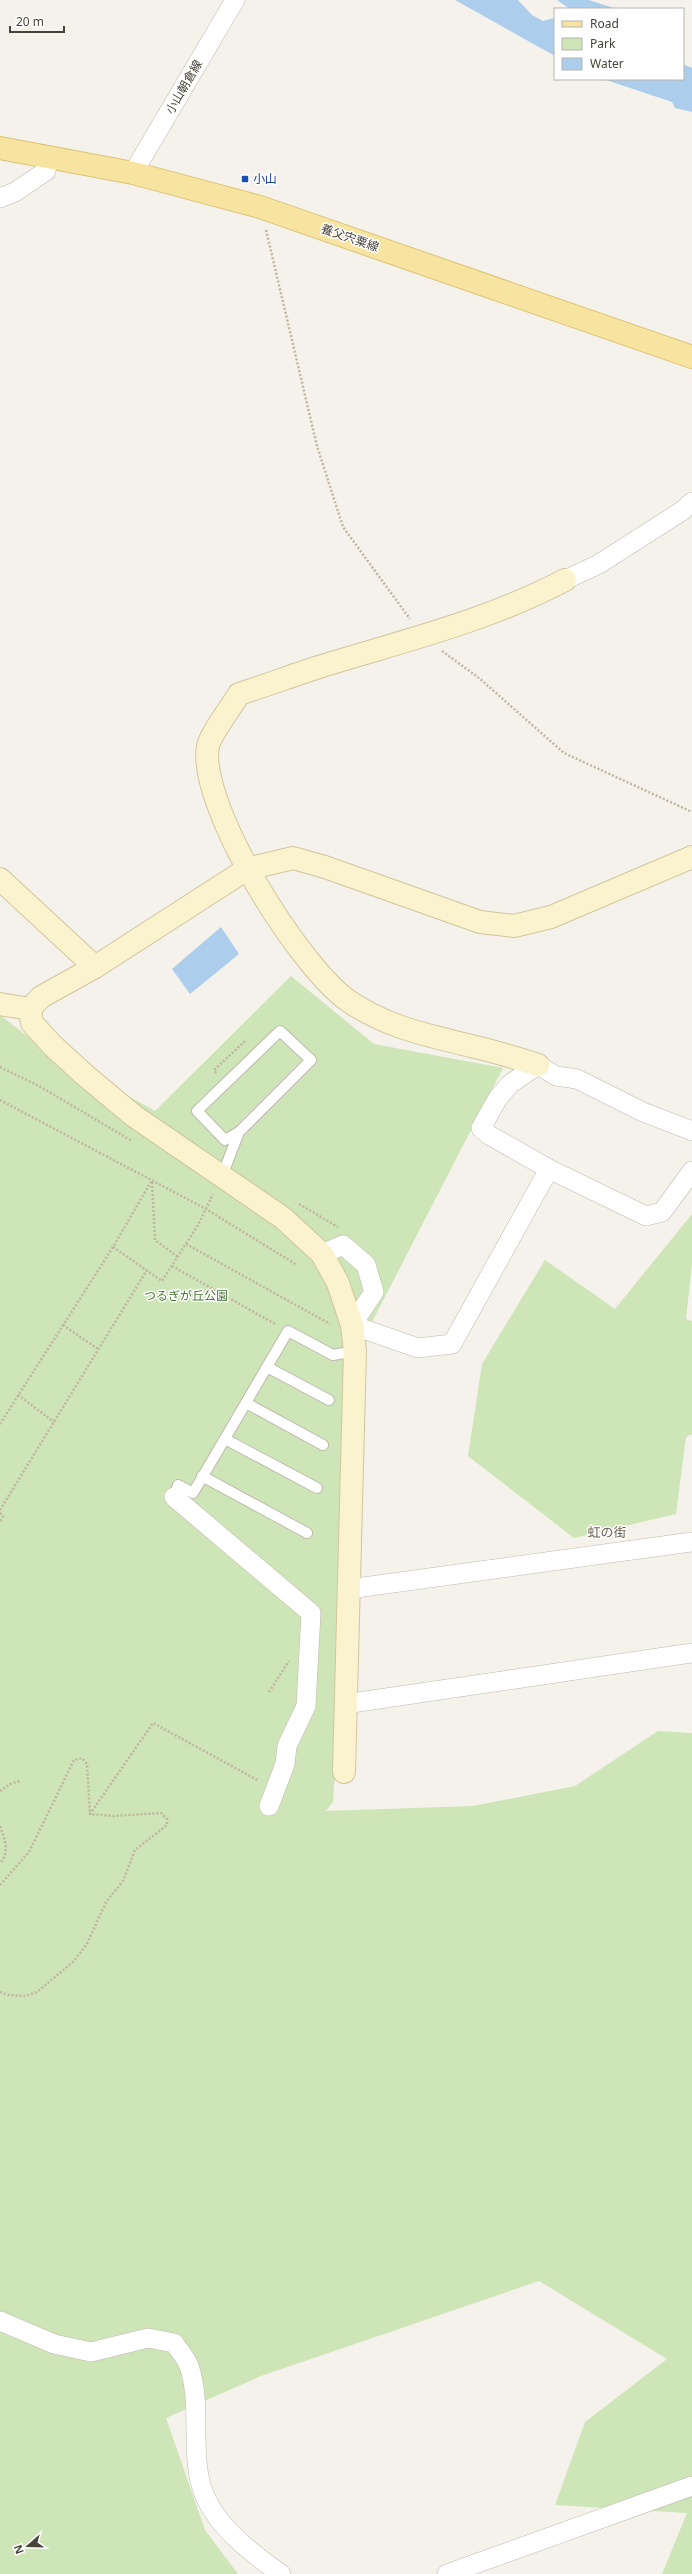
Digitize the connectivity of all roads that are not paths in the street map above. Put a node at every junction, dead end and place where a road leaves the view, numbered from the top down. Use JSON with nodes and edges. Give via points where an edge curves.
{"nodes":[{"id":1,"x":235,"y":0,"type":"edge"},
{"id":2,"x":0,"y":148,"type":"edge"},
{"id":3,"x":49,"y":156,"type":"junction"},
{"id":4,"x":133,"y":174,"type":"junction"},
{"id":5,"x":0,"y":198,"type":"edge"},
{"id":6,"x":692,"y":357,"type":"edge"},
{"id":7,"x":692,"y":502,"type":"edge"},
{"id":8,"x":565,"y":580,"type":"joint"},
{"id":9,"x":692,"y":857,"type":"edge"},
{"id":10,"x":247,"y":869,"type":"junction"},
{"id":11,"x":0,"y":879,"type":"edge"},
{"id":12,"x":95,"y":967,"type":"junction"},
{"id":13,"x":0,"y":1004,"type":"edge"},
{"id":14,"x":30,"y":1009,"type":"junction"},
{"id":15,"x":538,"y":1065,"type":"junction"},
{"id":16,"x":692,"y":1131,"type":"edge"},
{"id":17,"x":239,"y":1132,"type":"junction"},
{"id":18,"x":549,"y":1169,"type":"junction"},
{"id":19,"x":692,"y":1171,"type":"edge"},
{"id":20,"x":222,"y":1176,"type":"junction"},
{"id":21,"x":322,"y":1254,"type":"junction"},
{"id":22,"x":353,"y":1338,"type":"junction"},
{"id":23,"x":267,"y":1367,"type":"junction"},
{"id":24,"x":329,"y":1400,"type":"dead end"},
{"id":25,"x":246,"y":1403,"type":"junction"},
{"id":26,"x":224,"y":1439,"type":"junction"},
{"id":27,"x":323,"y":1444,"type":"dead end"},
{"id":28,"x":202,"y":1476,"type":"junction"},
{"id":29,"x":318,"y":1488,"type":"dead end"},
{"id":30,"x":174,"y":1497,"type":"joint"},
{"id":31,"x":307,"y":1533,"type":"dead end"},
{"id":32,"x":692,"y":1542,"type":"edge"},
{"id":33,"x":349,"y":1589,"type":"junction"},
{"id":34,"x":692,"y":1653,"type":"edge"},
{"id":35,"x":345,"y":1704,"type":"junction"},
{"id":36,"x":344,"y":1772,"type":"dead end"},
{"id":37,"x":272,"y":1798,"type":"road end"},
{"id":38,"x":0,"y":2321,"type":"edge"},
{"id":39,"x":692,"y":2486,"type":"edge"},
{"id":40,"x":281,"y":2574,"type":"edge"},
{"id":41,"x":447,"y":2574,"type":"edge"}],
"edges":[{"from":1,"to":4,"type":"street","name":"小山朝倉線"},
{"from":2,"to":3,"type":"main road","name":"養父宍粟線"},
{"from":3,"to":4,"type":"main road","name":"養父宍粟線"},
{"from":3,"to":5,"type":"street","via":[[46,170],[15,192]]},
{"from":4,"to":6,"type":"main road","name":"養父宍粟線","via":[[260,207]]},
{"from":7,"to":8,"type":"street","via":[[599,564]]},
{"from":8,"to":10,"type":"street","via":[[534,596],[424,638],[322,666],[239,694],[208,745],[208,768],[214,796]]},
{"from":9,"to":10,"type":"street","via":[[551,917],[514,926],[480,922],[293,858]]},
{"from":10,"to":12,"type":"street"},
{"from":10,"to":15,"type":"street","via":[[320,976],[350,1002],[405,1030]]},
{"from":11,"to":12,"type":"street"},
{"from":12,"to":14,"type":"street","via":[[41,997]]},
{"from":13,"to":14,"type":"street"},
{"from":14,"to":20,"type":"street","via":[[32,1023],[81,1071],[134,1116]]},
{"from":15,"to":16,"type":"street","via":[[556,1076],[577,1079],[642,1112]]},
{"from":15,"to":18,"type":"street","via":[[510,1084],[498,1098],[481,1128]]},
{"from":17,"to":17,"type":"lane","via":[[311,1060],[280,1031],[197,1111],[225,1140]]},
{"from":17,"to":20,"type":"lane"},
{"from":18,"to":19,"type":"street","via":[[646,1216],[662,1212]]},
{"from":18,"to":22,"type":"street","via":[[452,1344],[418,1348]]},
{"from":20,"to":21,"type":"street","via":[[283,1218]]},
{"from":21,"to":22,"type":"street","via":[[338,1283]]},
{"from":21,"to":22,"type":"street","via":[[343,1245],[366,1265],[374,1292]]},
{"from":22,"to":23,"type":"lane","via":[[333,1355],[288,1332]]},
{"from":22,"to":33,"type":"street"},
{"from":23,"to":24,"type":"lane"},
{"from":23,"to":25,"type":"lane"},
{"from":25,"to":26,"type":"lane"},
{"from":25,"to":27,"type":"lane"},
{"from":26,"to":28,"type":"lane"},
{"from":26,"to":29,"type":"lane"},
{"from":28,"to":30,"type":"lane","via":[[192,1493],[178,1485]]},
{"from":28,"to":31,"type":"lane"},
{"from":30,"to":37,"type":"street","via":[[311,1613],[306,1706],[287,1746],[285,1764]]},
{"from":32,"to":33,"type":"street"},
{"from":33,"to":35,"type":"street"},
{"from":34,"to":35,"type":"street"},
{"from":35,"to":36,"type":"street"},
{"from":38,"to":40,"type":"street","via":[[54,2344],[91,2352],[148,2338],[174,2343],[189,2366],[195,2398],[198,2476],[210,2508],[247,2550]]},
{"from":39,"to":41,"type":"street"}]}
